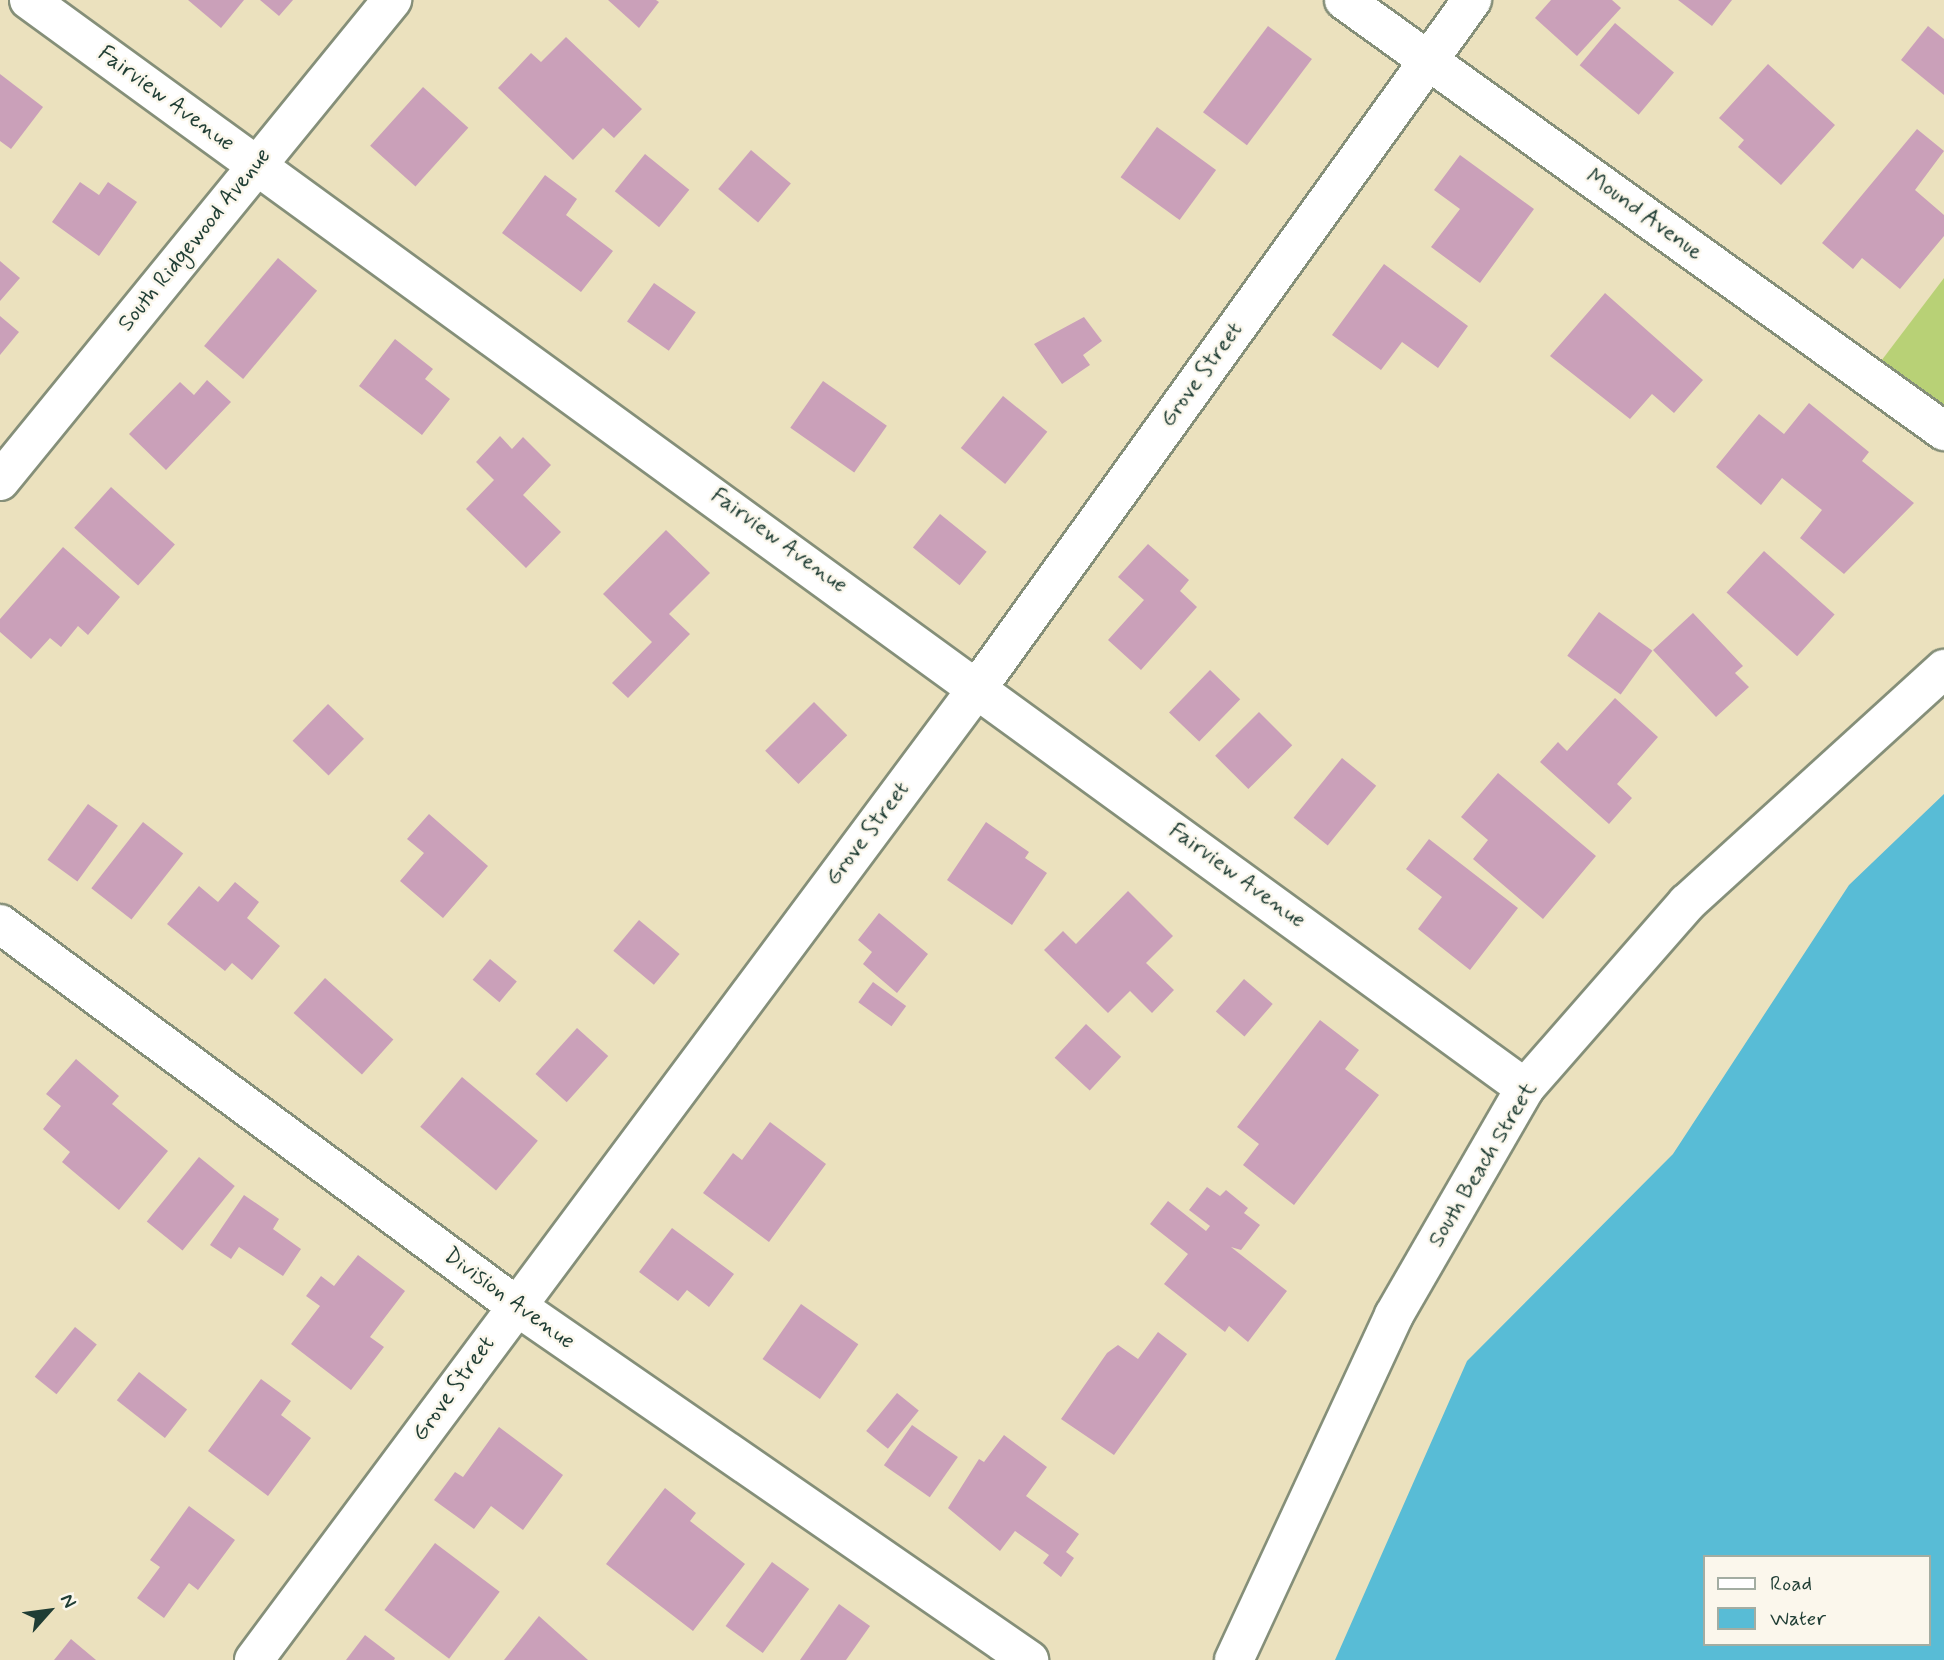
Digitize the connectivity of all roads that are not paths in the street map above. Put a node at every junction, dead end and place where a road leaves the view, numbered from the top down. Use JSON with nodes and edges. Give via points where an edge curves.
{"nodes":[{"id":1,"x":29,"y":0,"type":"edge"},
{"id":2,"x":392,"y":0,"type":"edge"},
{"id":3,"x":1344,"y":0,"type":"edge"},
{"id":4,"x":1472,"y":0,"type":"edge"},
{"id":5,"x":1428,"y":61,"type":"junction"},
{"id":6,"x":257,"y":164,"type":"junction"},
{"id":7,"x":1944,"y":431,"type":"edge"},
{"id":8,"x":0,"y":481,"type":"edge"},
{"id":9,"x":1944,"y":669,"type":"edge"},
{"id":10,"x":979,"y":686,"type":"junction"},
{"id":11,"x":0,"y":924,"type":"edge"},
{"id":12,"x":1525,"y":1088,"type":"junction"},
{"id":13,"x":516,"y":1305,"type":"junction"},
{"id":14,"x":254,"y":1660,"type":"edge"},
{"id":15,"x":1028,"y":1660,"type":"edge"},
{"id":16,"x":1234,"y":1660,"type":"edge"}],
"edges":[{"from":1,"to":6,"type":"street","name":"Fairview Avenue"},
{"from":2,"to":6,"type":"street","name":"South Ridgewood Avenue"},
{"from":3,"to":5,"type":"street","name":"Mound Avenue"},
{"from":4,"to":5,"type":"street","name":"Grove Street"},
{"from":5,"to":7,"type":"street","name":"Mound Avenue"},
{"from":5,"to":10,"type":"street","name":"Grove Street"},
{"from":6,"to":8,"type":"street","name":"South Ridgewood Avenue"},
{"from":6,"to":10,"type":"street","name":"Fairview Avenue"},
{"from":9,"to":12,"type":"street","name":"South Beach Street","via":[[1687,903]]},
{"from":10,"to":12,"type":"street","name":"Fairview Avenue"},
{"from":10,"to":13,"type":"street","name":"Grove Street"},
{"from":11,"to":13,"type":"street","name":"Division Avenue"},
{"from":12,"to":16,"type":"street","name":"South Beach Street","via":[[1394,1315]]},
{"from":13,"to":14,"type":"street","name":"Grove Street"},
{"from":13,"to":15,"type":"street","name":"Division Avenue"}]}
